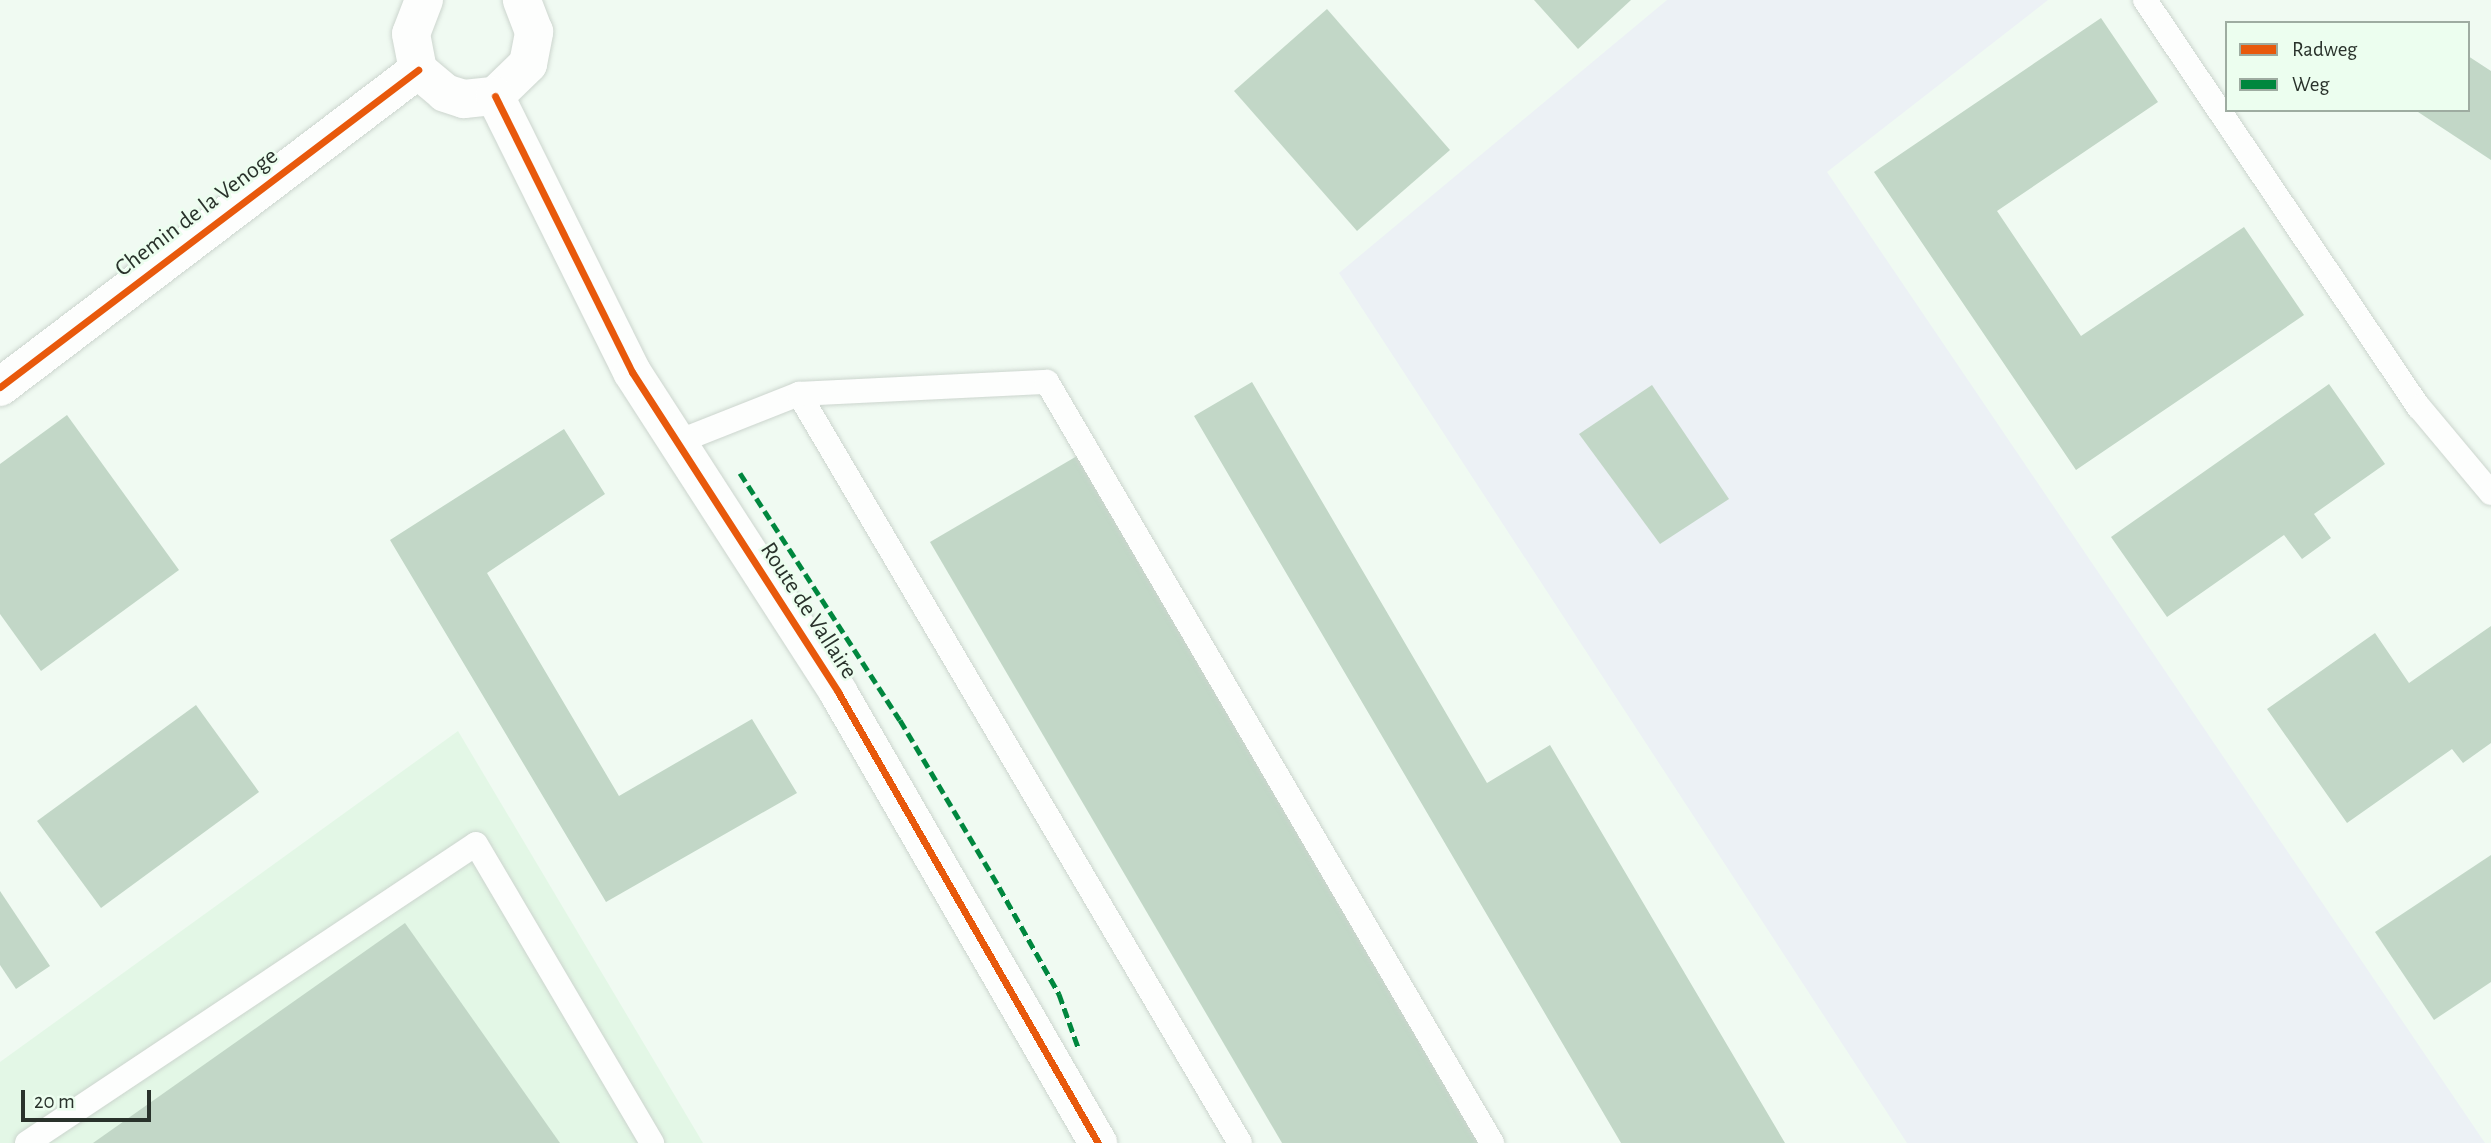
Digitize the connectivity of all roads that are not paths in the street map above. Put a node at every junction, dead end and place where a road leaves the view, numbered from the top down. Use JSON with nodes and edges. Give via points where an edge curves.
{"nodes":[{"id":1,"x":424,"y":0,"type":"edge"},
{"id":2,"x":2145,"y":0,"type":"edge"},
{"id":3,"x":531,"y":3,"type":"edge"},
{"id":4,"x":418,"y":70,"type":"junction"},
{"id":5,"x":495,"y":96,"type":"junction"},
{"id":6,"x":0,"y":387,"type":"edge"},
{"id":7,"x":799,"y":394,"type":"junction"},
{"id":8,"x":675,"y":443,"type":"junction"},
{"id":9,"x":2491,"y":493,"type":"edge"},
{"id":10,"x":27,"y":1143,"type":"edge"},
{"id":11,"x":652,"y":1143,"type":"edge"},
{"id":12,"x":1098,"y":1143,"type":"edge"},
{"id":13,"x":1240,"y":1143,"type":"edge"},
{"id":14,"x":1492,"y":1143,"type":"edge"}],
"edges":[{"from":1,"to":4,"type":"street","via":[[411,34]]},
{"from":2,"to":9,"type":"lane","via":[[2419,407]]},
{"from":3,"to":5,"type":"street","via":[[534,32],[528,64]]},
{"from":4,"to":5,"type":"street","via":[[445,93],[464,99]]},
{"from":4,"to":6,"type":"street","name":"Chemin de la Venoge"},
{"from":5,"to":8,"type":"street","name":"Route de Vallaire","via":[[597,308]]},
{"from":7,"to":8,"type":"lane"},
{"from":7,"to":13,"type":"lane"},
{"from":7,"to":14,"type":"lane","via":[[1047,382]]},
{"from":8,"to":12,"type":"street","name":"Route de Vallaire","via":[[838,692]]},
{"from":10,"to":11,"type":"lane","via":[[476,844]]}]}
